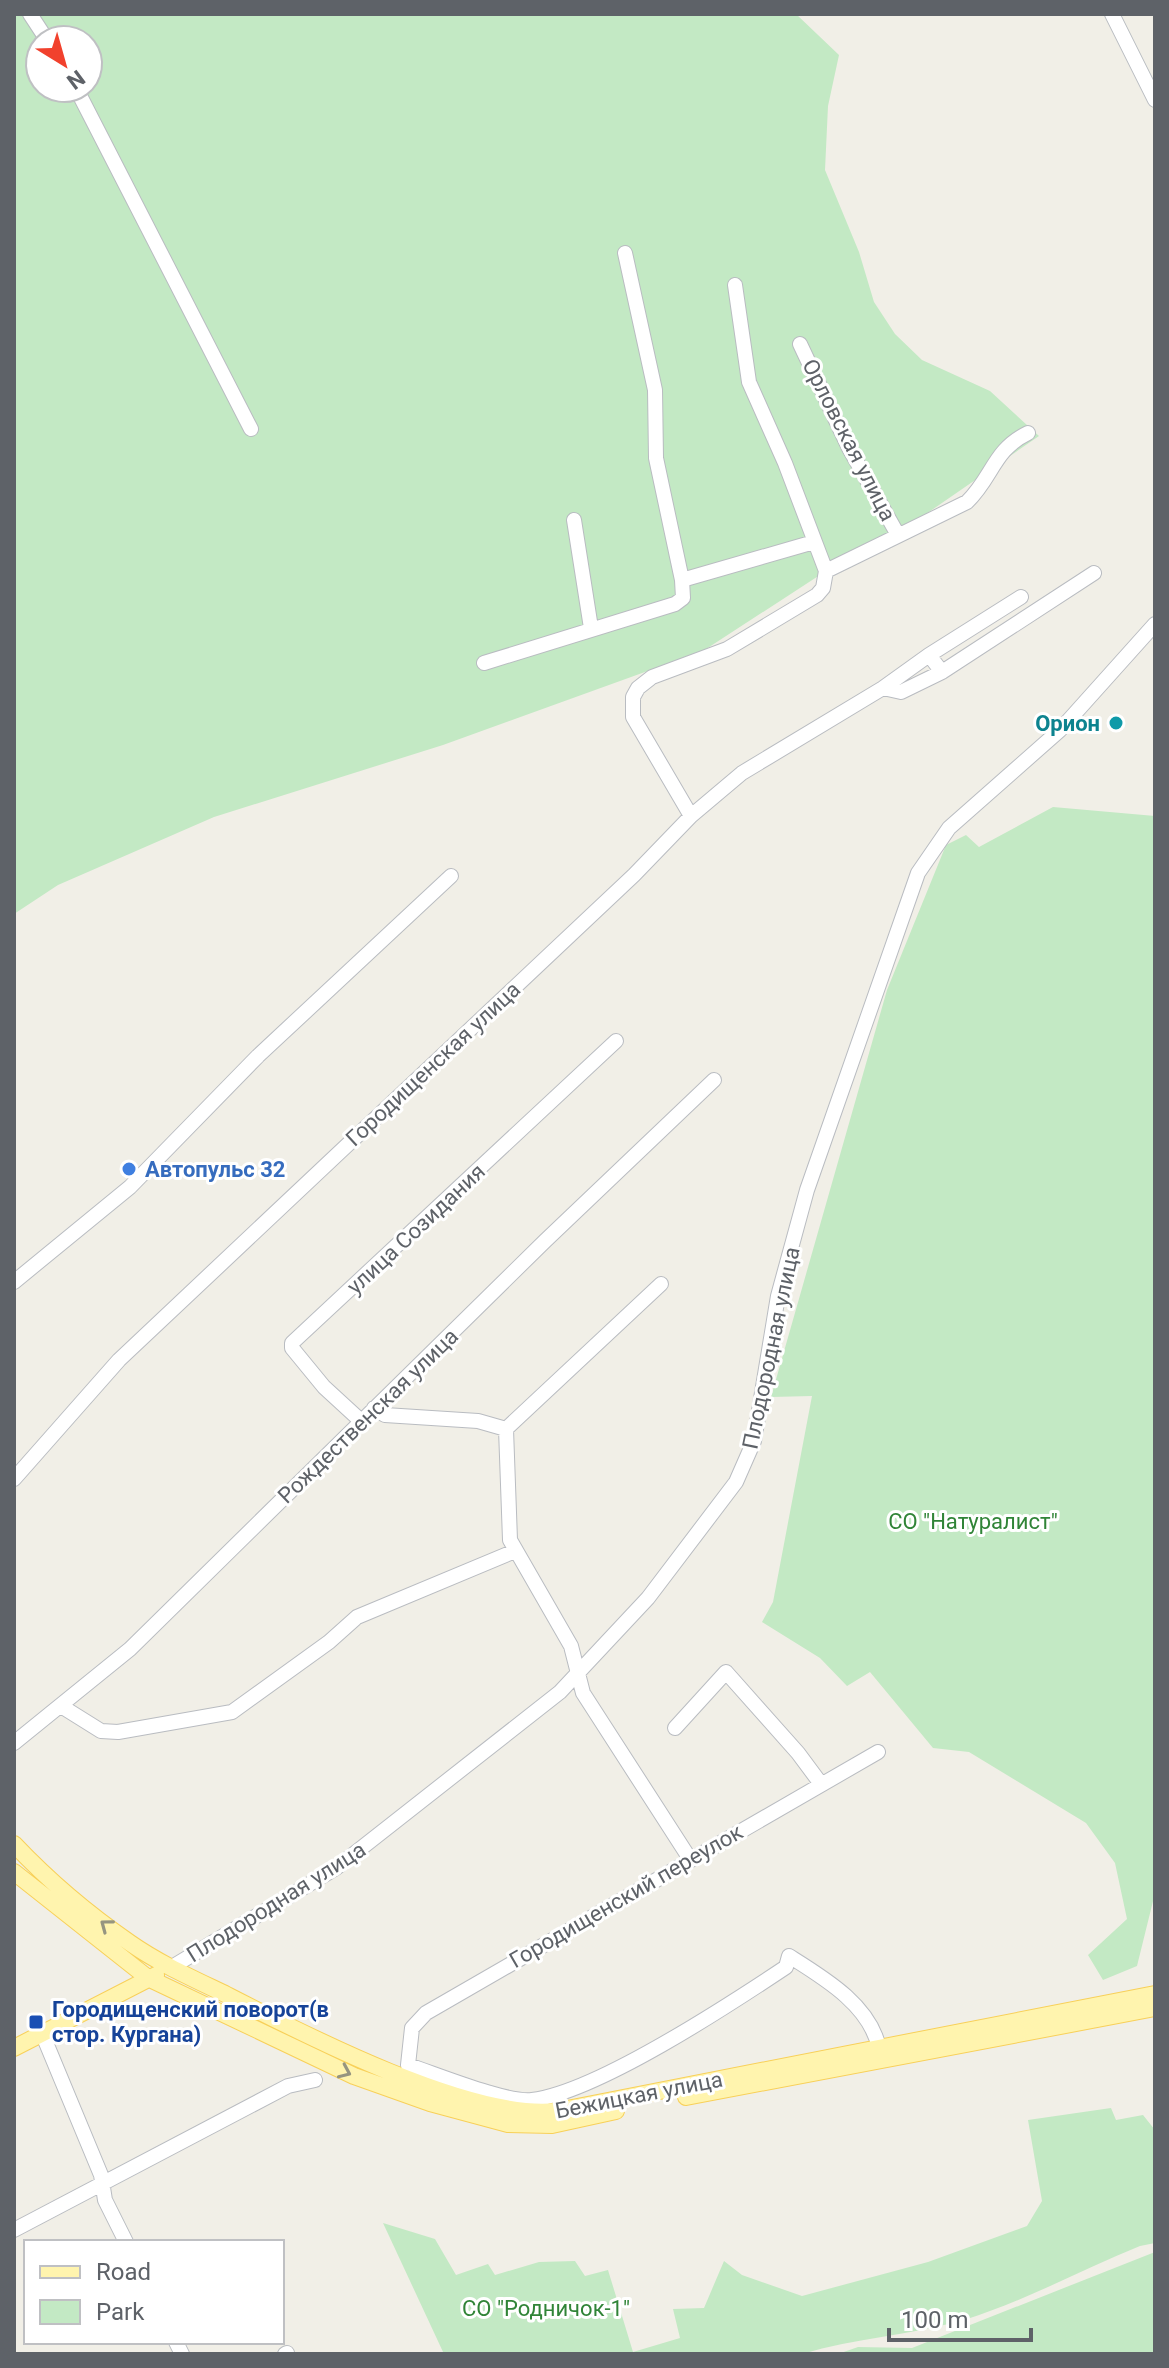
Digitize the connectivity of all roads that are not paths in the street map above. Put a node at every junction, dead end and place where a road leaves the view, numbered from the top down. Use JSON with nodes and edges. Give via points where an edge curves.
{"nodes":[{"id":1,"x":1112,"y":14,"type":"edge"},
{"id":2,"x":1155,"y":100,"type":"edge"},
{"id":3,"x":84,"y":104,"type":"edge"},
{"id":4,"x":625,"y":253,"type":"dead end"},
{"id":5,"x":735,"y":285,"type":"dead end"},
{"id":6,"x":800,"y":344,"type":"dead end"},
{"id":7,"x":251,"y":429,"type":"dead end"},
{"id":8,"x":1028,"y":433,"type":"dead end"},
{"id":9,"x":574,"y":520,"type":"dead end"},
{"id":10,"x":898,"y":535,"type":"junction"},
{"id":11,"x":814,"y":542,"type":"junction"},
{"id":12,"x":826,"y":571,"type":"junction"},
{"id":13,"x":1094,"y":573,"type":"dead end"},
{"id":14,"x":682,"y":580,"type":"junction"},
{"id":15,"x":1021,"y":597,"type":"dead end"},
{"id":16,"x":1155,"y":624,"type":"edge"},
{"id":17,"x":591,"y":628,"type":"junction"},
{"id":18,"x":929,"y":655,"type":"junction"},
{"id":19,"x":484,"y":663,"type":"dead end"},
{"id":20,"x":942,"y":672,"type":"junction"},
{"id":21,"x":883,"y":688,"type":"junction"},
{"id":22,"x":691,"y":816,"type":"junction"},
{"id":23,"x":451,"y":876,"type":"dead end"},
{"id":24,"x":616,"y":1041,"type":"dead end"},
{"id":25,"x":714,"y":1080,"type":"dead end"},
{"id":26,"x":14,"y":1282,"type":"edge"},
{"id":27,"x":661,"y":1284,"type":"dead end"},
{"id":28,"x":374,"y":1408,"type":"junction"},
{"id":29,"x":361,"y":1421,"type":"junction"},
{"id":30,"x":506,"y":1429,"type":"junction"},
{"id":31,"x":14,"y":1479,"type":"edge"},
{"id":32,"x":515,"y":1551,"type":"junction"},
{"id":33,"x":578,"y":1675,"type":"junction"},
{"id":34,"x":61,"y":1706,"type":"junction"},
{"id":35,"x":675,"y":1728,"type":"dead end"},
{"id":36,"x":14,"y":1743,"type":"edge"},
{"id":37,"x":878,"y":1752,"type":"dead end"},
{"id":38,"x":821,"y":1784,"type":"junction"},
{"id":39,"x":14,"y":1844,"type":"edge"},
{"id":40,"x":690,"y":1859,"type":"junction"},
{"id":41,"x":14,"y":1872,"type":"edge"},
{"id":42,"x":172,"y":1967,"type":"junction"},
{"id":43,"x":148,"y":1978,"type":"junction"},
{"id":44,"x":1155,"y":1994,"type":"edge"},
{"id":45,"x":1155,"y":2008,"type":"edge"},
{"id":46,"x":42,"y":2033,"type":"junction"},
{"id":47,"x":14,"y":2048,"type":"edge"},
{"id":48,"x":879,"y":2048,"type":"junction"},
{"id":49,"x":315,"y":2080,"type":"dead end"},
{"id":50,"x":101,"y":2184,"type":"junction"},
{"id":51,"x":14,"y":2230,"type":"edge"},
{"id":52,"x":125,"y":2240,"type":"edge"}],
"edges":[{"from":1,"to":2,"type":"street"},
{"from":3,"to":7,"type":"street"},
{"from":4,"to":14,"type":"street","via":[[655,390],[656,458]]},
{"from":5,"to":11,"type":"street","via":[[749,382]]},
{"from":6,"to":10,"type":"street","name":"Орловская улица"},
{"from":8,"to":10,"type":"street","via":[[1004,448],[967,502]]},
{"from":9,"to":17,"type":"street"},
{"from":10,"to":12,"type":"street"},
{"from":11,"to":12,"type":"street"},
{"from":11,"to":14,"type":"street"},
{"from":12,"to":22,"type":"street","via":[[817,595],[727,649],[652,677],[633,697],[633,717]]},
{"from":13,"to":20,"type":"street","name":"Городищенская улица"},
{"from":14,"to":17,"type":"street","via":[[683,598],[675,604]]},
{"from":15,"to":18,"type":"street","name":"Городищенская улица"},
{"from":16,"to":33,"type":"street","name":"Плодородная улица","via":[[1060,730],[949,828],[918,873],[807,1190],[778,1296],[748,1460],[665,1578]]},
{"from":17,"to":19,"type":"street"},
{"from":18,"to":20,"type":"street"},
{"from":18,"to":21,"type":"street","name":"Городищенская улица"},
{"from":20,"to":21,"type":"street","name":"Городищенская улица","via":[[901,692]]},
{"from":21,"to":22,"type":"street","name":"Городищенская улица","via":[[742,773]]},
{"from":22,"to":31,"type":"street","name":"Городищенская улица","via":[[119,1360]]},
{"from":23,"to":26,"type":"street","via":[[258,1056],[130,1187]]},
{"from":24,"to":29,"type":"street","name":"улица Созидания","via":[[292,1343],[304,1365]]},
{"from":25,"to":28,"type":"street","name":"Рождественская улица"},
{"from":27,"to":30,"type":"street"},
{"from":28,"to":29,"type":"street","name":"Рождественская улица"},
{"from":28,"to":30,"type":"street","via":[[385,1415],[478,1421]]},
{"from":29,"to":34,"type":"street","name":"Рождественская улица","via":[[148,1632]]},
{"from":30,"to":32,"type":"street","via":[[506,1503]]},
{"from":32,"to":33,"type":"street","via":[[571,1646]]},
{"from":32,"to":34,"type":"street","via":[[357,1617],[232,1712],[118,1732],[101,1731]]},
{"from":33,"to":40,"type":"street","via":[[590,1705]]},
{"from":33,"to":42,"type":"street","name":"Плодородная улица","via":[[336,1868]]},
{"from":34,"to":36,"type":"street","name":"Рождественская улица"},
{"from":35,"to":38,"type":"street","via":[[726,1672]]},
{"from":37,"to":38,"type":"street","name":"Городищенский переулок"},
{"from":38,"to":40,"type":"street","name":"Городищенский переулок"},
{"from":42,"to":39,"type":"main road","name":"Бежицкая улица","one_way":true,"via":[[79,1904]]},
{"from":40,"to":48,"type":"street","name":"Городищенский переулок","via":[[426,2013],[412,2028],[408,2065],[533,2100],[596,2079],[640,2055],[786,1967],[789,1956],[824,1978],[870,2020]]},
{"from":41,"to":43,"type":"main road","name":"Бежицкая улица"},
{"from":42,"to":43,"type":"main road"},
{"from":42,"to":48,"type":"main road","name":"Бежицкая улица","via":[[342,2051],[449,2093],[515,2111],[557,2111]]},
{"from":43,"to":45,"type":"main road","name":"Бежицкая улица","one_way":true,"via":[[354,2076],[487,2120],[533,2126]]},
{"from":43,"to":46,"type":"main road"},
{"from":44,"to":48,"type":"main road","name":"Бежицкая улица"},
{"from":46,"to":47,"type":"main road"},
{"from":46,"to":50,"type":"street"},
{"from":49,"to":50,"type":"street","via":[[288,2086]]},
{"from":50,"to":51,"type":"street"},
{"from":50,"to":52,"type":"street"}]}
